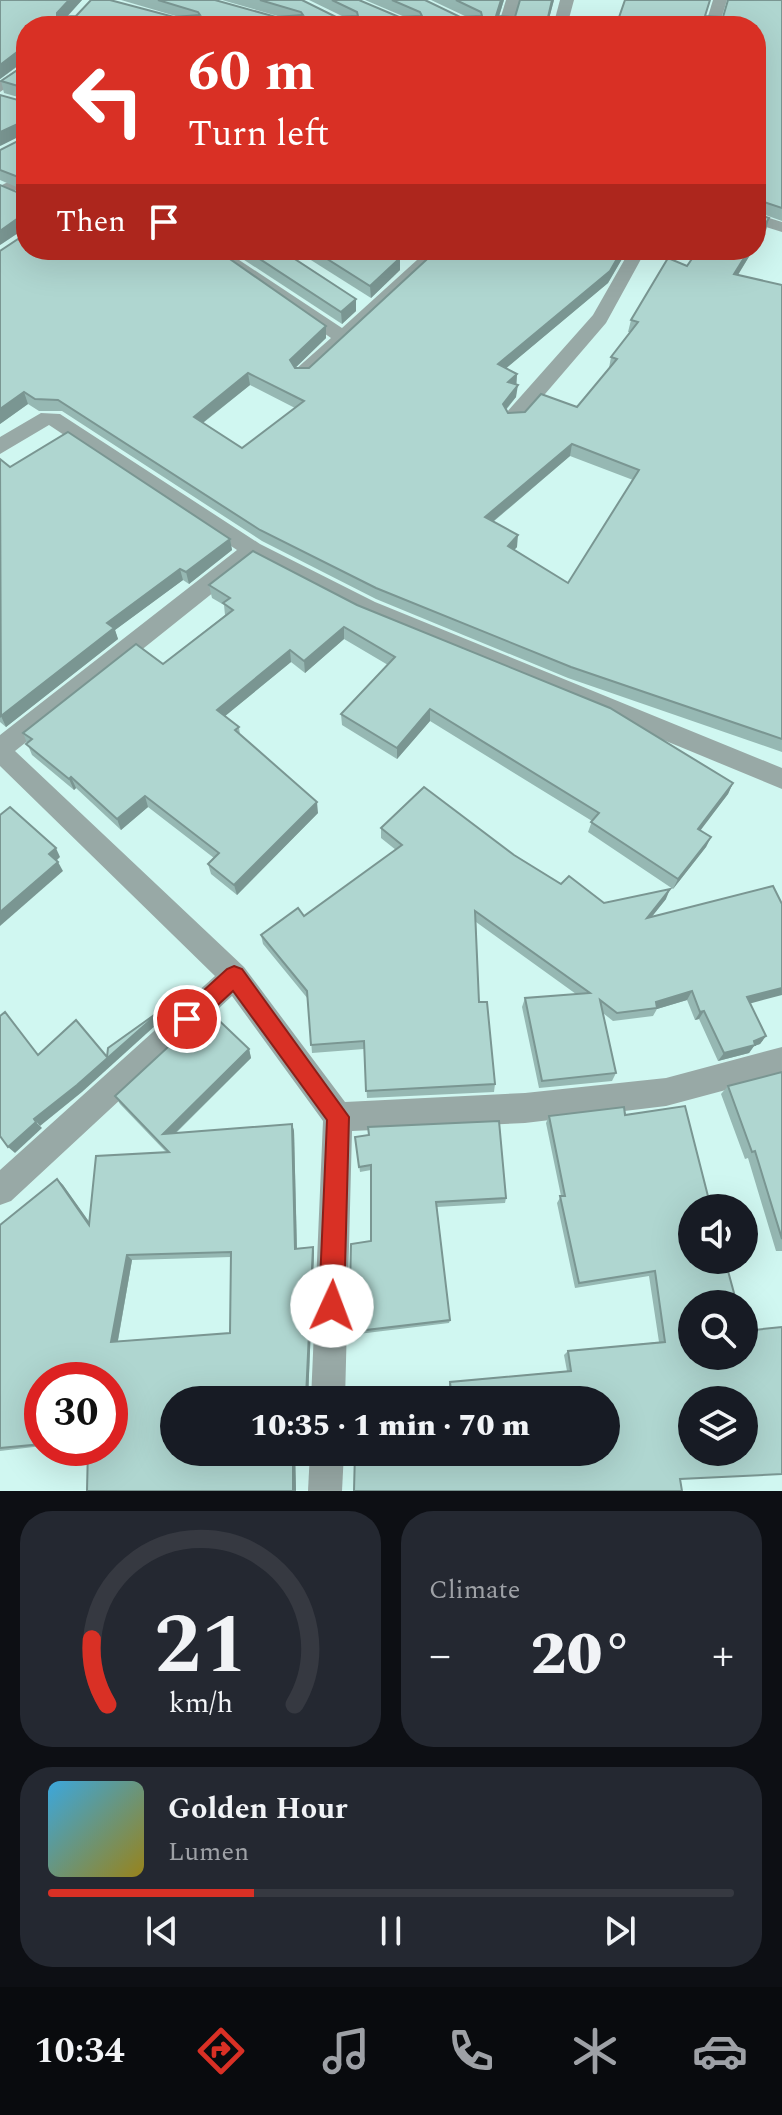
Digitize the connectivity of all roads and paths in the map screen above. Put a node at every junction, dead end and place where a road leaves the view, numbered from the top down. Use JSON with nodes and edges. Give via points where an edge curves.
{"nodes":[{"id":1,"x":16,"y":76,"type":"edge"},
{"id":2,"x":0,"y":88,"type":"edge"},
{"id":3,"x":228,"y":260,"type":"edge"},
{"id":4,"x":400,"y":260,"type":"edge"},
{"id":5,"x":428,"y":260,"type":"edge"},
{"id":6,"x":634,"y":260,"type":"edge"},
{"id":7,"x":417,"y":270,"type":"junction"},
{"id":8,"x":341,"y":336,"type":"junction"},
{"id":9,"x":303,"y":373,"type":"edge"},
{"id":10,"x":514,"y":417,"type":"edge"},
{"id":11,"x":0,"y":447,"type":"edge"},
{"id":12,"x":252,"y":550,"type":"junction"},
{"id":13,"x":0,"y":750,"type":"edge"},
{"id":14,"x":782,"y":779,"type":"edge"},
{"id":15,"x":234,"y":976,"type":"junction"},
{"id":16,"x":782,"y":1061,"type":"edge"},
{"id":17,"x":338,"y":1117,"type":"junction"},
{"id":18,"x":0,"y":1190,"type":"edge"},
{"id":19,"x":328,"y":1386,"type":"edge"},
{"id":20,"x":326,"y":1466,"type":"edge"},
{"id":21,"x":325,"y":1491,"type":"edge"}],
"edges":[{"from":1,"to":2,"type":"street"},
{"from":3,"to":8,"type":"street"},
{"from":4,"to":7,"type":"street"},
{"from":5,"to":7,"type":"street"},
{"from":6,"to":10,"type":"street","via":[[622,288],[587,339]]},
{"from":7,"to":8,"type":"street","via":[[364,305]]},
{"from":8,"to":9,"type":"street"},
{"from":11,"to":12,"type":"street","via":[[41,419],[53,419]]},
{"from":12,"to":13,"type":"street"},
{"from":12,"to":14,"type":"street","via":[[367,608]]},
{"from":13,"to":15,"type":"street"},
{"from":15,"to":17,"type":"street"},
{"from":15,"to":18,"type":"street"},
{"from":16,"to":17,"type":"street","via":[[666,1092],[525,1108]]},
{"from":17,"to":19,"type":"street"},
{"from":20,"to":21,"type":"street"}]}
